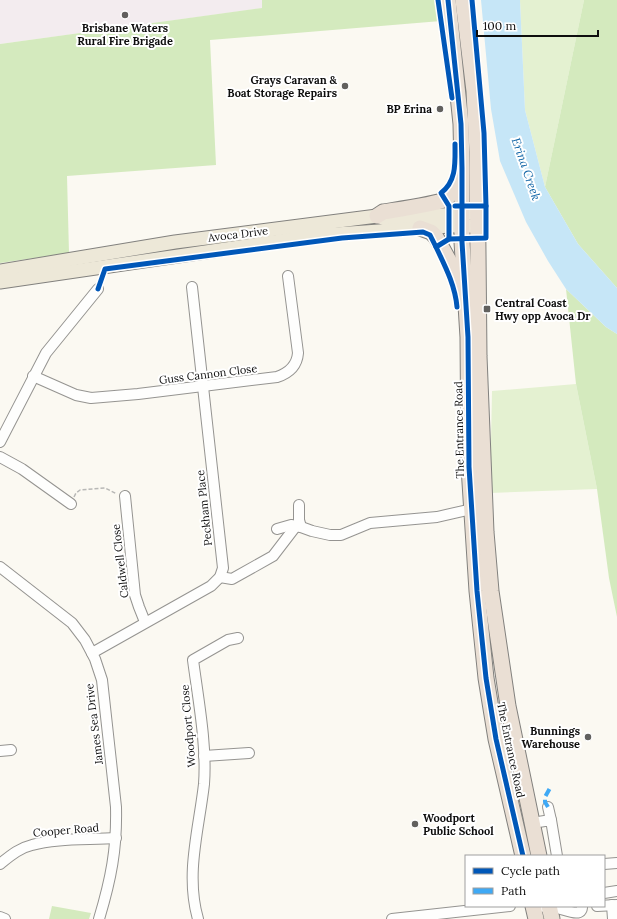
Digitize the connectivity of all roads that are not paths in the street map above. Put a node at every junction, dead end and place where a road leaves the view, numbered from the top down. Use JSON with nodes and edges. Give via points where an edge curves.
{"nodes":[{"id":1,"x":448,"y":0,"type":"edge"},
{"id":2,"x":463,"y":0,"type":"edge"},
{"id":3,"x":462,"y":168,"type":"junction"},
{"id":4,"x":377,"y":216,"type":"junction"},
{"id":5,"x":462,"y":219,"type":"junction"},
{"id":6,"x":478,"y":219,"type":"junction"},
{"id":7,"x":420,"y":228,"type":"junction"},
{"id":8,"x":0,"y":271,"type":"edge"},
{"id":9,"x":288,"y":276,"type":"dead end"},
{"id":10,"x":0,"y":282,"type":"edge"},
{"id":11,"x":192,"y":287,"type":"dead end"},
{"id":12,"x":98,"y":289,"type":"dead end"},
{"id":13,"x":466,"y":293,"type":"junction"},
{"id":14,"x":33,"y":376,"type":"junction"},
{"id":15,"x":202,"y":386,"type":"junction"},
{"id":16,"x":0,"y":442,"type":"edge"},
{"id":17,"x":0,"y":457,"type":"edge"},
{"id":18,"x":125,"y":496,"type":"dead end"},
{"id":19,"x":71,"y":504,"type":"road end"},
{"id":20,"x":299,"y":505,"type":"dead end"},
{"id":21,"x":472,"y":509,"type":"junction"},
{"id":22,"x":298,"y":526,"type":"junction"},
{"id":23,"x":277,"y":530,"type":"dead end"},
{"id":24,"x":0,"y":567,"type":"edge"},
{"id":25,"x":220,"y":577,"type":"junction"},
{"id":26,"x":146,"y":622,"type":"junction"},
{"id":27,"x":238,"y":638,"type":"dead end"},
{"id":28,"x":92,"y":653,"type":"junction"},
{"id":29,"x":11,"y":750,"type":"dead end"},
{"id":30,"x":0,"y":751,"type":"edge"},
{"id":31,"x":250,"y":753,"type":"dead end"},
{"id":32,"x":204,"y":756,"type":"junction"},
{"id":33,"x":548,"y":807,"type":"dead end"},
{"id":34,"x":551,"y":820,"type":"junction"},
{"id":35,"x":532,"y":823,"type":"junction"},
{"id":36,"x":116,"y":838,"type":"junction"},
{"id":37,"x":523,"y":855,"type":"edge"},
{"id":38,"x":539,"y":855,"type":"edge"},
{"id":39,"x":557,"y":855,"type":"edge"},
{"id":40,"x":617,"y":863,"type":"edge"},
{"id":41,"x":0,"y":864,"type":"edge"},
{"id":42,"x":605,"y":864,"type":"edge"},
{"id":43,"x":617,"y":891,"type":"edge"},
{"id":44,"x":605,"y":893,"type":"edge"},
{"id":45,"x":614,"y":905,"type":"edge"},
{"id":46,"x":501,"y":907,"type":"edge"},
{"id":47,"x":548,"y":908,"type":"edge"},
{"id":48,"x":582,"y":910,"type":"edge"},
{"id":49,"x":0,"y":917,"type":"edge"},
{"id":50,"x":196,"y":917,"type":"edge"},
{"id":51,"x":5,"y":919,"type":"edge"},
{"id":52,"x":99,"y":919,"type":"edge"},
{"id":53,"x":392,"y":919,"type":"edge"},
{"id":54,"x":536,"y":919,"type":"edge"},
{"id":55,"x":613,"y":919,"type":"edge"}],
"edges":[{"from":1,"to":3,"type":"highway","name":"The Entrance Road","via":[[461,124]]},
{"from":2,"to":6,"type":"highway","name":"The Entrance Road","via":[[474,91]]},
{"from":3,"to":4,"type":"highway","via":[[456,186],[445,199],[384,212]]},
{"from":3,"to":5,"type":"highway","name":"The Entrance Road"},
{"from":4,"to":5,"type":"main road","name":"Avoca Drive","via":[[385,219]]},
{"from":4,"to":8,"type":"main road","name":"Avoca Drive","via":[[175,242]]},
{"from":5,"to":6,"type":"main road","name":"Avoca Drive"},
{"from":5,"to":7,"type":"main road","name":"Avoca Drive"},
{"from":5,"to":13,"type":"highway","name":"The Entrance Road"},
{"from":6,"to":35,"type":"highway","name":"The Entrance Road","via":[[479,356],[491,591],[508,706]]},
{"from":7,"to":10,"type":"main road","name":"Avoca Drive","via":[[322,235]]},
{"from":7,"to":13,"type":"highway","via":[[436,237]]},
{"from":9,"to":15,"type":"street","name":"Guss Cannon Close","via":[[298,353],[292,369],[277,378]]},
{"from":11,"to":15,"type":"street","name":"Peckham Place"},
{"from":12,"to":14,"type":"street","via":[[46,352]]},
{"from":13,"to":21,"type":"highway","name":"The Entrance Road"},
{"from":14,"to":15,"type":"street","name":"Guss Cannon Close","via":[[76,396],[90,398]]},
{"from":14,"to":16,"type":"street"},
{"from":15,"to":25,"type":"street","name":"Peckham Place","via":[[223,568]]},
{"from":17,"to":19,"type":"street","via":[[22,469]]},
{"from":18,"to":26,"type":"street","name":"Caldwell Close","via":[[135,595]]},
{"from":20,"to":22,"type":"street"},
{"from":21,"to":22,"type":"street","via":[[370,524],[341,535],[330,535]]},
{"from":21,"to":37,"type":"highway","name":"The Entrance Road","via":[[486,678],[496,739]]},
{"from":22,"to":23,"type":"street","via":[[291,525]]},
{"from":22,"to":25,"type":"street","via":[[273,556],[232,579]]},
{"from":24,"to":28,"type":"street","name":"James Sea Drive","via":[[72,623]]},
{"from":25,"to":26,"type":"street","via":[[211,586]]},
{"from":26,"to":28,"type":"street"},
{"from":27,"to":32,"type":"street","name":"Woodport Close","via":[[228,640],[193,660]]},
{"from":28,"to":36,"type":"street","name":"James Sea Drive","via":[[102,680],[116,807]]},
{"from":29,"to":30,"type":"street"},
{"from":31,"to":32,"type":"street"},
{"from":32,"to":50,"type":"street","name":"Woodport Close","via":[[204,783],[192,860]]},
{"from":33,"to":34,"type":"street"},
{"from":34,"to":35,"type":"street"},
{"from":34,"to":39,"type":"street"},
{"from":35,"to":38,"type":"highway","name":"The Entrance Road"},
{"from":36,"to":41,"type":"street","name":"Cooper Road","via":[[31,845]]},
{"from":36,"to":52,"type":"street","name":"James Sea Drive","via":[[109,888]]},
{"from":40,"to":42,"type":"street"},
{"from":43,"to":44,"type":"street"},
{"from":45,"to":55,"type":"street"},
{"from":46,"to":53,"type":"street"},
{"from":47,"to":48,"type":"street","via":[[574,914]]},
{"from":47,"to":54,"type":"highway"},
{"from":49,"to":51,"type":"street"}]}
